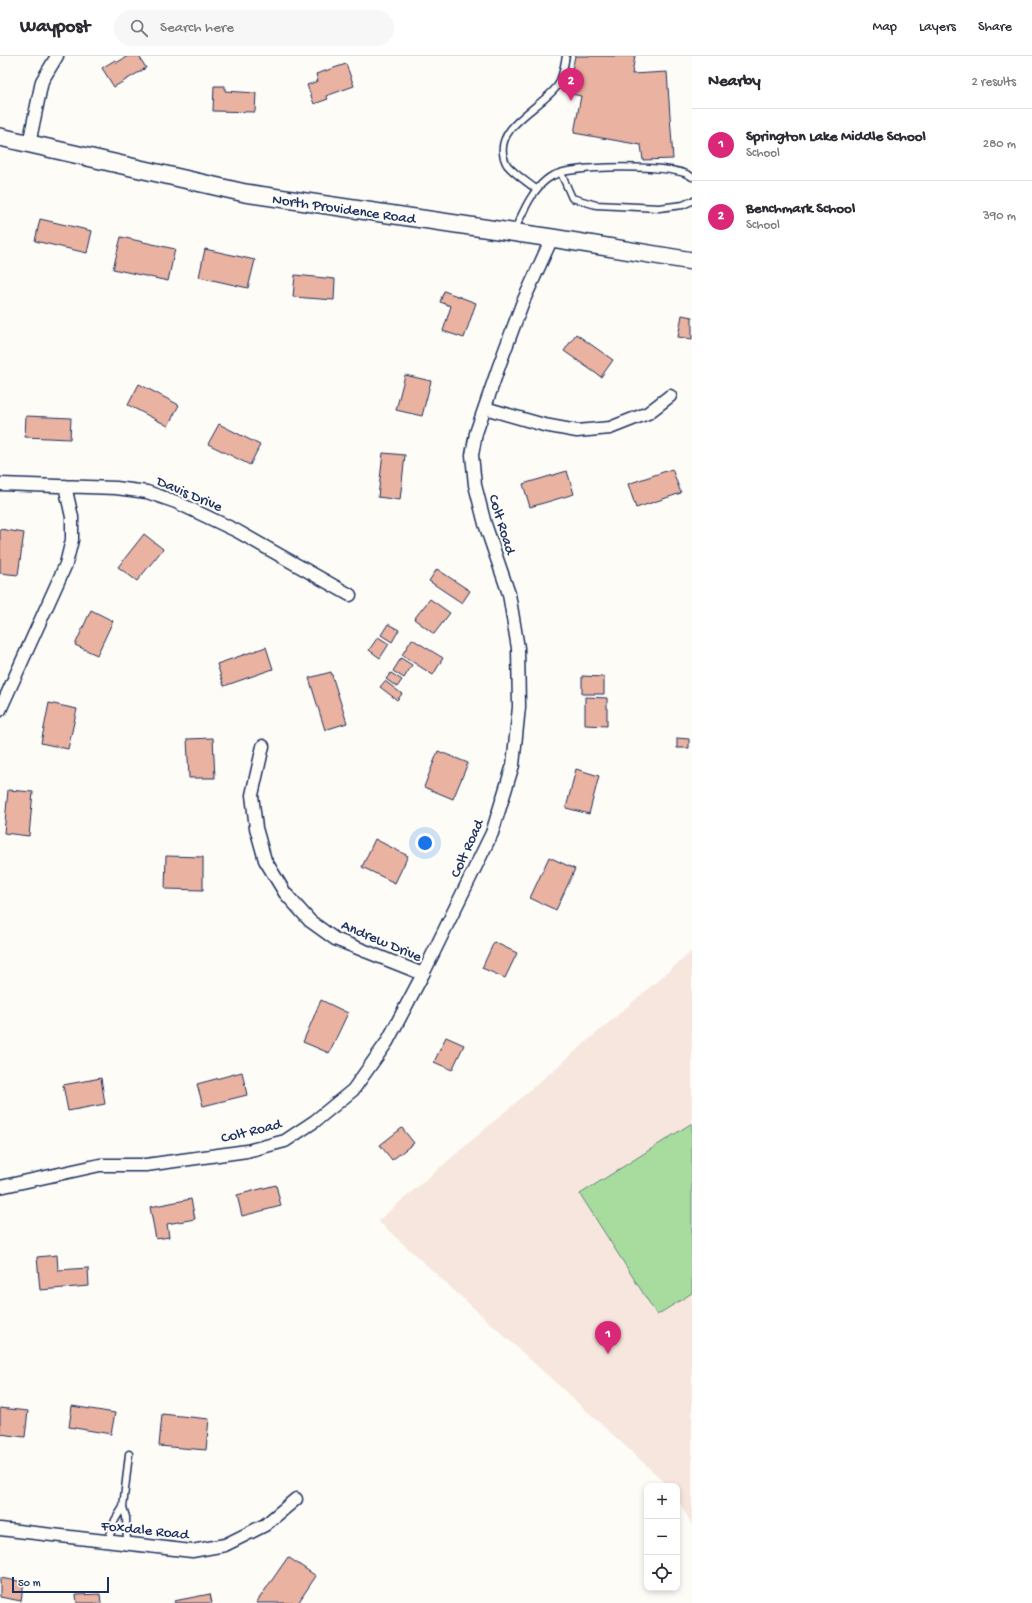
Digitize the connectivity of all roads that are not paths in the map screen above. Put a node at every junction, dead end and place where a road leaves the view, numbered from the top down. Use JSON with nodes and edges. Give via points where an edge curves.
{"nodes":[{"id":1,"x":57,"y":56,"type":"edge"},
{"id":2,"x":566,"y":56,"type":"edge"},
{"id":3,"x":0,"y":137,"type":"edge"},
{"id":4,"x":29,"y":144,"type":"junction"},
{"id":5,"x":561,"y":173,"type":"junction"},
{"id":6,"x":692,"y":177,"type":"edge"},
{"id":7,"x":536,"y":189,"type":"junction"},
{"id":8,"x":692,"y":201,"type":"edge"},
{"id":9,"x":513,"y":232,"type":"junction"},
{"id":10,"x":552,"y":238,"type":"junction"},
{"id":11,"x":692,"y":261,"type":"edge"},
{"id":12,"x":670,"y":396,"type":"dead end"},
{"id":13,"x":485,"y":408,"type":"junction"},
{"id":14,"x":0,"y":484,"type":"edge"},
{"id":15,"x":65,"y":486,"type":"junction"},
{"id":16,"x":350,"y":595,"type":"dead end"},
{"id":17,"x":0,"y":710,"type":"edge"},
{"id":18,"x":263,"y":746,"type":"dead end"},
{"id":19,"x":423,"y":974,"type":"junction"},
{"id":20,"x":0,"y":1187,"type":"edge"},
{"id":21,"x":129,"y":1454,"type":"dead end"},
{"id":22,"x":296,"y":1500,"type":"dead end"},
{"id":23,"x":122,"y":1508,"type":"junction"},
{"id":24,"x":0,"y":1529,"type":"edge"},
{"id":25,"x":108,"y":1541,"type":"junction"},
{"id":26,"x":127,"y":1543,"type":"junction"}],
"edges":[{"from":1,"to":4,"type":"street","via":[[42,81]]},
{"from":2,"to":7,"type":"lane","via":[[558,85],[549,96],[529,111],[505,138],[503,153],[506,165]]},
{"from":3,"to":4,"type":"main road","name":"North Providence Road"},
{"from":4,"to":9,"type":"main road","name":"North Providence Road","via":[[245,193]]},
{"from":5,"to":6,"type":"lane","via":[[620,168],[671,170]]},
{"from":5,"to":7,"type":"lane","via":[[547,179]]},
{"from":5,"to":8,"type":"lane","via":[[572,198],[596,205],[659,208],[684,206]]},
{"from":7,"to":9,"type":"lane"},
{"from":9,"to":10,"type":"main road","name":"North Providence Road"},
{"from":10,"to":11,"type":"main road","name":"North Providence Road"},
{"from":10,"to":13,"type":"street","name":"Colt Road","via":[[522,304]]},
{"from":12,"to":13,"type":"street","via":[[648,413],[610,428],[577,431],[544,425]]},
{"from":13,"to":19,"type":"street","name":"Colt Road","via":[[476,433],[472,455],[485,524],[509,594],[518,648],[519,707],[513,765],[492,833]]},
{"from":14,"to":15,"type":"street","name":"Davis Drive"},
{"from":15,"to":16,"type":"street","name":"Davis Drive","via":[[147,492],[176,502],[237,532]]},
{"from":15,"to":17,"type":"street","via":[[72,517],[72,540],[66,564]]},
{"from":18,"to":19,"type":"street","name":"Andrew Drive","via":[[252,795],[256,828],[264,860],[284,893],[310,922],[335,939]]},
{"from":19,"to":20,"type":"street","name":"Colt Road","via":[[387,1042],[353,1090],[315,1121],[284,1141],[247,1151],[154,1164],[100,1165]]},
{"from":21,"to":23,"type":"lane"},
{"from":22,"to":26,"type":"street","name":"Foxdale Road","via":[[264,1525],[225,1545],[192,1551]]},
{"from":23,"to":25,"type":"lane"},
{"from":23,"to":26,"type":"lane","via":[[126,1517]]},
{"from":24,"to":25,"type":"street","name":"Foxdale Road"},
{"from":25,"to":26,"type":"street","name":"Foxdale Road"}]}
